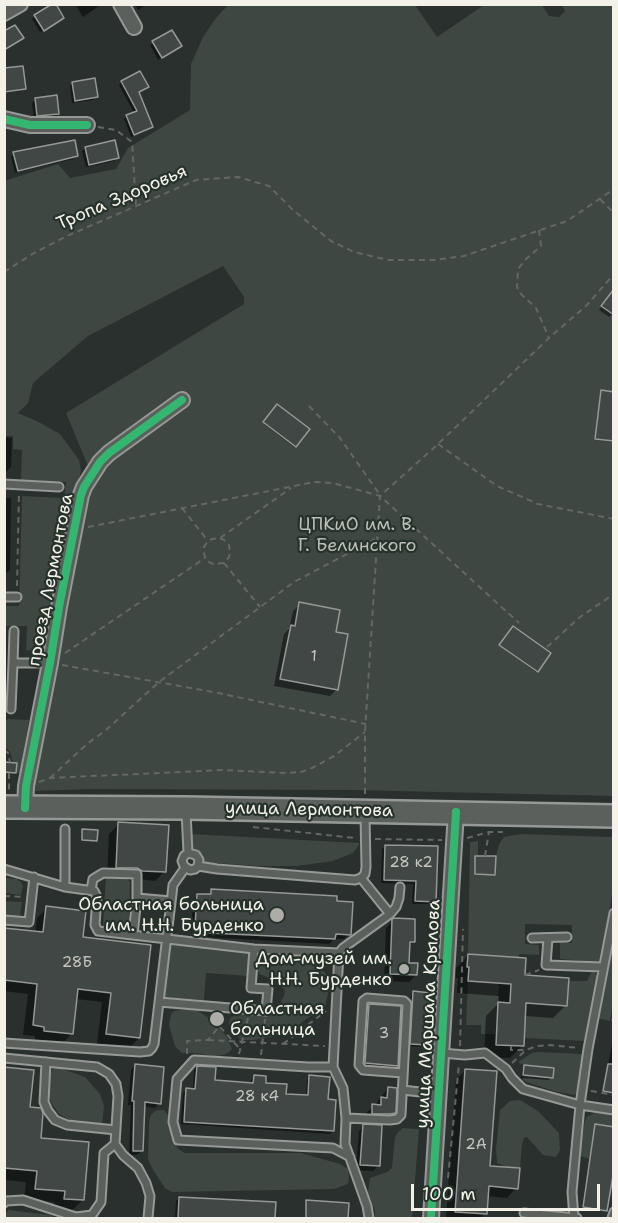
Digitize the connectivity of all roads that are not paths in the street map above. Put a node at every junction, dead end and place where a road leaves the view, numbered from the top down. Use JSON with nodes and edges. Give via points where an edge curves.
{"nodes":[{"id":1,"x":20,"y":4,"type":"edge"},
{"id":2,"x":121,"y":4,"type":"edge"},
{"id":3,"x":4,"y":13,"type":"edge"},
{"id":4,"x":134,"y":27,"type":"dead end"},
{"id":5,"x":4,"y":119,"type":"edge"},
{"id":6,"x":87,"y":125,"type":"road end"},
{"id":7,"x":182,"y":400,"type":"dead end"},
{"id":8,"x":4,"y":484,"type":"edge"},
{"id":9,"x":59,"y":487,"type":"dead end"},
{"id":10,"x":4,"y":597,"type":"edge"},
{"id":11,"x":17,"y":597,"type":"road end"},
{"id":12,"x":14,"y":631,"type":"dead end"},
{"id":13,"x":14,"y":663,"type":"junction"},
{"id":14,"x":50,"y":663,"type":"junction"},
{"id":15,"x":8,"y":690,"type":"edge"},
{"id":16,"x":11,"y":709,"type":"dead end"},
{"id":17,"x":13,"y":803,"type":"edge"},
{"id":18,"x":365,"y":804,"type":"junction"},
{"id":19,"x":186,"y":808,"type":"junction"},
{"id":20,"x":456,"y":812,"type":"junction"},
{"id":21,"x":614,"y":816,"type":"edge"},
{"id":22,"x":65,"y":829,"type":"dead end"},
{"id":23,"x":188,"y":853,"type":"junction"},
{"id":24,"x":198,"y":866,"type":"junction"},
{"id":25,"x":185,"y":868,"type":"junction"},
{"id":26,"x":4,"y":869,"type":"edge"},
{"id":27,"x":33,"y":877,"type":"junction"},
{"id":28,"x":361,"y":878,"type":"junction"},
{"id":29,"x":65,"y":886,"type":"junction"},
{"id":30,"x":400,"y":887,"type":"dead end"},
{"id":31,"x":91,"y":890,"type":"junction"},
{"id":32,"x":137,"y":898,"type":"junction"},
{"id":33,"x":171,"y":902,"type":"junction"},
{"id":34,"x":614,"y":913,"type":"edge"},
{"id":35,"x":390,"y":914,"type":"junction"},
{"id":36,"x":4,"y":920,"type":"edge"},
{"id":37,"x":613,"y":921,"type":"edge"},
{"id":38,"x":133,"y":934,"type":"junction"},
{"id":39,"x":567,"y":937,"type":"dead end"},
{"id":40,"x":166,"y":938,"type":"junction"},
{"id":41,"x":532,"y":938,"type":"dead end"},
{"id":42,"x":548,"y":938,"type":"junction"},
{"id":43,"x":254,"y":949,"type":"junction"},
{"id":44,"x":339,"y":953,"type":"junction"},
{"id":45,"x":603,"y":967,"type":"junction"},
{"id":46,"x":159,"y":1002,"type":"junction"},
{"id":47,"x":4,"y":1043,"type":"edge"},
{"id":48,"x":441,"y":1053,"type":"junction"},
{"id":49,"x":4,"y":1058,"type":"edge"},
{"id":50,"x":46,"y":1062,"type":"junction"},
{"id":51,"x":333,"y":1066,"type":"junction"},
{"id":52,"x":403,"y":1073,"type":"junction"},
{"id":53,"x":402,"y":1090,"type":"junction"},
{"id":54,"x":439,"y":1092,"type":"junction"},
{"id":55,"x":580,"y":1105,"type":"junction"},
{"id":56,"x":614,"y":1110,"type":"edge"},
{"id":57,"x":346,"y":1118,"type":"junction"},
{"id":58,"x":116,"y":1130,"type":"junction"},
{"id":59,"x":115,"y":1144,"type":"junction"},
{"id":60,"x":350,"y":1157,"type":"junction"},
{"id":61,"x":4,"y":1203,"type":"edge"},
{"id":62,"x":614,"y":1212,"type":"edge"},
{"id":63,"x":524,"y":1213,"type":"dead end"},
{"id":64,"x":148,"y":1218,"type":"edge"},
{"id":65,"x":369,"y":1218,"type":"edge"},
{"id":66,"x":432,"y":1218,"type":"edge"},
{"id":67,"x":576,"y":1218,"type":"edge"},
{"id":68,"x":612,"y":1218,"type":"edge"}],
"edges":[{"from":1,"to":3,"type":"street"},
{"from":2,"to":4,"type":"street"},
{"from":5,"to":6,"type":"street","via":[[30,125]]},
{"from":7,"to":14,"type":"street","name":"проезд Лермонтова","via":[[100,462],[84,487]]},
{"from":8,"to":9,"type":"lane"},
{"from":10,"to":11,"type":"lane"},
{"from":12,"to":13,"type":"lane"},
{"from":13,"to":14,"type":"lane"},
{"from":13,"to":15,"type":"lane"},
{"from":14,"to":17,"type":"street","name":"проезд Лермонтова","via":[[26,786]]},
{"from":15,"to":16,"type":"lane"},
{"from":17,"to":19,"type":"main road","name":"улица Лермонтова","via":[[66,813]]},
{"from":18,"to":19,"type":"main road","name":"улица Лермонтова"},
{"from":18,"to":20,"type":"main road","name":"улица Лермонтова"},
{"from":18,"to":28,"type":"lane","via":[[366,867]]},
{"from":19,"to":23,"type":"lane"},
{"from":20,"to":21,"type":"main road","name":"улица Лермонтова"},
{"from":20,"to":48,"type":"street","name":"улица Маршала Крылова"},
{"from":22,"to":29,"type":"lane"},
{"from":23,"to":24,"type":"lane","via":[[198,857]]},
{"from":23,"to":25,"type":"lane","via":[[183,859]]},
{"from":24,"to":25,"type":"lane","via":[[192,870]]},
{"from":24,"to":28,"type":"lane"},
{"from":25,"to":33,"type":"lane","via":[[173,885]]},
{"from":26,"to":27,"type":"lane"},
{"from":27,"to":29,"type":"lane"},
{"from":27,"to":36,"type":"lane","via":[[29,922]]},
{"from":28,"to":35,"type":"lane"},
{"from":29,"to":31,"type":"lane"},
{"from":30,"to":35,"type":"lane","via":[[398,903]]},
{"from":31,"to":32,"type":"lane","via":[[93,879],[103,873],[137,874]]},
{"from":31,"to":38,"type":"lane","via":[[98,897],[96,929]]},
{"from":32,"to":33,"type":"lane"},
{"from":32,"to":38,"type":"lane"},
{"from":33,"to":40,"type":"lane"},
{"from":34,"to":37,"type":"lane"},
{"from":35,"to":44,"type":"lane"},
{"from":37,"to":45,"type":"lane"},
{"from":38,"to":40,"type":"lane"},
{"from":39,"to":42,"type":"lane"},
{"from":40,"to":43,"type":"lane"},
{"from":40,"to":46,"type":"lane"},
{"from":41,"to":42,"type":"lane"},
{"from":42,"to":45,"type":"lane","via":[[546,965]]},
{"from":43,"to":44,"type":"lane"},
{"from":43,"to":46,"type":"lane","via":[[251,988],[268,989],[266,1011]]},
{"from":44,"to":51,"type":"lane"},
{"from":45,"to":55,"type":"lane"},
{"from":46,"to":47,"type":"lane","via":[[154,1044],[145,1052]]},
{"from":48,"to":54,"type":"street","name":"улица Маршала Крылова"},
{"from":48,"to":55,"type":"lane","via":[[485,1053],[523,1089]]},
{"from":49,"to":50,"type":"lane"},
{"from":50,"to":58,"type":"lane","via":[[97,1067],[108,1074],[116,1084],[118,1096]]},
{"from":50,"to":58,"type":"lane","via":[[44,1102],[55,1120]]},
{"from":51,"to":57,"type":"lane","via":[[343,1088]]},
{"from":51,"to":60,"type":"lane","via":[[194,1060],[177,1079],[173,1122],[178,1140],[333,1148]]},
{"from":52,"to":52,"type":"lane","via":[[407,1004],[404,1000],[367,998],[363,1001],[359,1065],[363,1070]]},
{"from":52,"to":53,"type":"lane"},
{"from":53,"to":54,"type":"lane"},
{"from":53,"to":57,"type":"lane","via":[[401,1115],[397,1119]]},
{"from":54,"to":66,"type":"street","name":"улица Маршала Крылова"},
{"from":55,"to":56,"type":"lane"},
{"from":55,"to":67,"type":"lane","via":[[572,1192]]},
{"from":57,"to":60,"type":"lane","via":[[345,1144]]},
{"from":58,"to":59,"type":"lane"},
{"from":59,"to":61,"type":"lane","via":[[104,1153],[101,1202],[92,1215],[76,1217],[23,1200]]},
{"from":59,"to":64,"type":"lane","via":[[138,1168],[146,1183],[150,1196]]},
{"from":60,"to":65,"type":"lane"},
{"from":62,"to":68,"type":"lane"},
{"from":63,"to":67,"type":"lane"}]}
